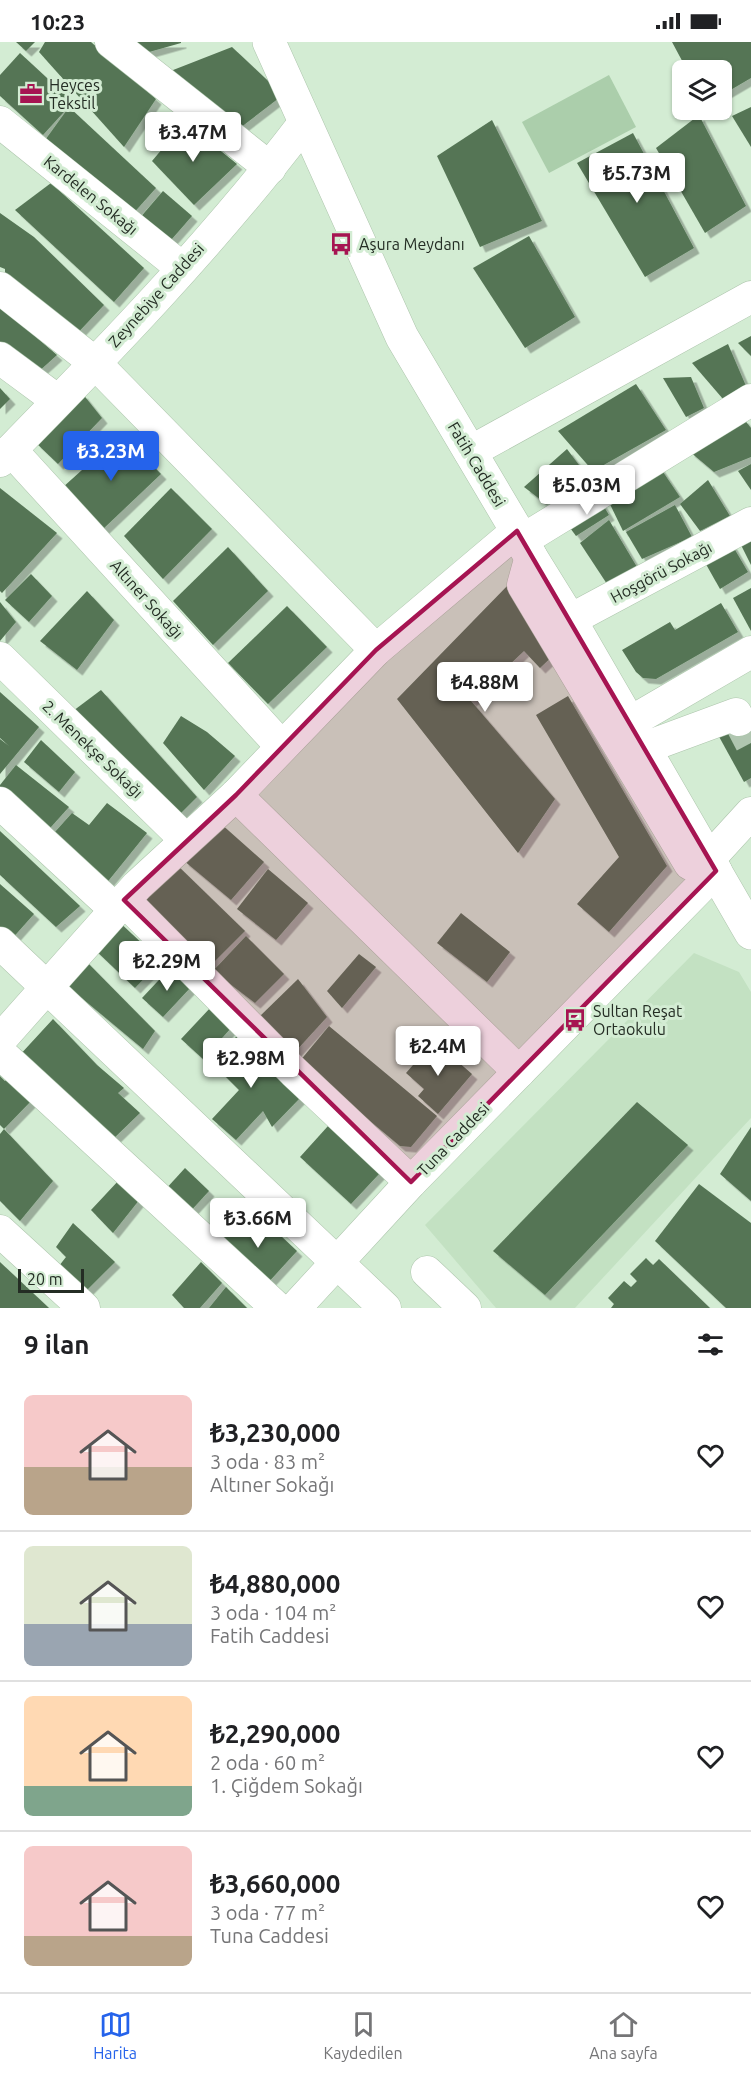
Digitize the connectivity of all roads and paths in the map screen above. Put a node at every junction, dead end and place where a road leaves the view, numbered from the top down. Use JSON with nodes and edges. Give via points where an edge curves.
{"nodes":[{"id":1,"x":111,"y":42,"type":"edge"},
{"id":2,"x":269,"y":42,"type":"edge"},
{"id":3,"x":0,"y":122,"type":"edge"},
{"id":4,"x":305,"y":122,"type":"junction"},
{"id":5,"x":270,"y":168,"type":"junction"},
{"id":6,"x":182,"y":268,"type":"junction"},
{"id":7,"x":0,"y":288,"type":"edge"},
{"id":8,"x":751,"y":297,"type":"edge"},
{"id":9,"x":0,"y":358,"type":"edge"},
{"id":10,"x":95,"y":363,"type":"junction"},
{"id":11,"x":751,"y":400,"type":"edge"},
{"id":12,"x":58,"y":401,"type":"junction"},
{"id":13,"x":470,"y":452,"type":"junction"},
{"id":14,"x":6,"y":456,"type":"edge"},
{"id":15,"x":751,"y":524,"type":"edge"},
{"id":16,"x":523,"y":543,"type":"junction"},
{"id":17,"x":570,"y":620,"type":"junction"},
{"id":18,"x":376,"y":650,"type":"junction"},
{"id":19,"x":751,"y":652,"type":"edge"},
{"id":20,"x":0,"y":658,"type":"edge"},
{"id":21,"x":591,"y":678,"type":"junction"},
{"id":22,"x":739,"y":720,"type":"dead end"},
{"id":23,"x":637,"y":735,"type":"junction"},
{"id":24,"x":282,"y":747,"type":"junction"},
{"id":25,"x":236,"y":795,"type":"junction"},
{"id":26,"x":0,"y":803,"type":"edge"},
{"id":27,"x":751,"y":813,"type":"edge"},
{"id":28,"x":186,"y":840,"type":"junction"},
{"id":29,"x":713,"y":865,"type":"junction"},
{"id":30,"x":120,"y":905,"type":"junction"},
{"id":31,"x":748,"y":920,"type":"edge"},
{"id":32,"x":0,"y":943,"type":"edge"},
{"id":33,"x":48,"y":987,"type":"junction"},
{"id":34,"x":0,"y":1040,"type":"edge"},
{"id":35,"x":0,"y":1053,"type":"edge"},
{"id":36,"x":519,"y":1071,"type":"junction"},
{"id":37,"x":411,"y":1182,"type":"junction"},
{"id":38,"x":0,"y":1231,"type":"edge"},
{"id":39,"x":338,"y":1264,"type":"junction"},
{"id":40,"x":427,"y":1272,"type":"dead end"},
{"id":41,"x":84,"y":1308,"type":"edge"},
{"id":42,"x":277,"y":1308,"type":"edge"},
{"id":43,"x":295,"y":1308,"type":"edge"},
{"id":44,"x":385,"y":1308,"type":"edge"},
{"id":45,"x":465,"y":1308,"type":"edge"}],
"edges":[{"from":1,"to":5,"type":"street"},
{"from":2,"to":4,"type":"main road","name":"Fatih Caddesi"},
{"from":3,"to":6,"type":"street","name":"Kardelen Sokağı"},
{"from":4,"to":5,"type":"street","name":"Zeynebiye Caddesi"},
{"from":4,"to":13,"type":"main road","name":"Fatih Caddesi","via":[[402,337]]},
{"from":5,"to":6,"type":"street","name":"Zeynebiye Caddesi"},
{"from":6,"to":10,"type":"street","name":"Zeynebiye Caddesi"},
{"from":7,"to":10,"type":"street"},
{"from":8,"to":13,"type":"street"},
{"from":9,"to":12,"type":"street"},
{"from":10,"to":12,"type":"street","name":"Zeynebiye Caddesi"},
{"from":10,"to":18,"type":"street"},
{"from":11,"to":16,"type":"street"},
{"from":12,"to":14,"type":"street","name":"Zeynebiye Caddesi"},
{"from":13,"to":16,"type":"main road","name":"Fatih Caddesi"},
{"from":14,"to":24,"type":"street","name":"Altıner Sokağı"},
{"from":15,"to":17,"type":"street","name":"Hoşgörü Sokağı"},
{"from":16,"to":17,"type":"main road","name":"Fatih Caddesi"},
{"from":16,"to":18,"type":"street"},
{"from":16,"to":21,"type":"street","via":[[523,585]]},
{"from":17,"to":21,"type":"main road","name":"Fatih Caddesi"},
{"from":18,"to":24,"type":"street"},
{"from":19,"to":23,"type":"street"},
{"from":20,"to":28,"type":"street","name":"2. Menekşe Sokağı"},
{"from":21,"to":23,"type":"main road","name":"Fatih Caddesi"},
{"from":21,"to":29,"type":"street","via":[[690,864]]},
{"from":22,"to":23,"type":"street","via":[[736,714]]},
{"from":23,"to":29,"type":"main road","name":"Fatih Caddesi"},
{"from":24,"to":25,"type":"street"},
{"from":25,"to":28,"type":"street"},
{"from":25,"to":36,"type":"street"},
{"from":26,"to":30,"type":"street"},
{"from":27,"to":29,"type":"street","name":"Tuna Caddesi"},
{"from":28,"to":30,"type":"street"},
{"from":29,"to":31,"type":"main road","name":"Fatih Caddesi"},
{"from":29,"to":36,"type":"street","name":"Tuna Caddesi"},
{"from":30,"to":33,"type":"street"},
{"from":30,"to":37,"type":"street"},
{"from":32,"to":33,"type":"street"},
{"from":33,"to":34,"type":"street"},
{"from":33,"to":39,"type":"street"},
{"from":35,"to":42,"type":"street"},
{"from":36,"to":37,"type":"street","name":"Tuna Caddesi"},
{"from":37,"to":39,"type":"street","name":"Tuna Caddesi"},
{"from":38,"to":41,"type":"street"},
{"from":39,"to":43,"type":"street","name":"Tuna Caddesi"},
{"from":39,"to":44,"type":"street"},
{"from":40,"to":45,"type":"street"}]}
